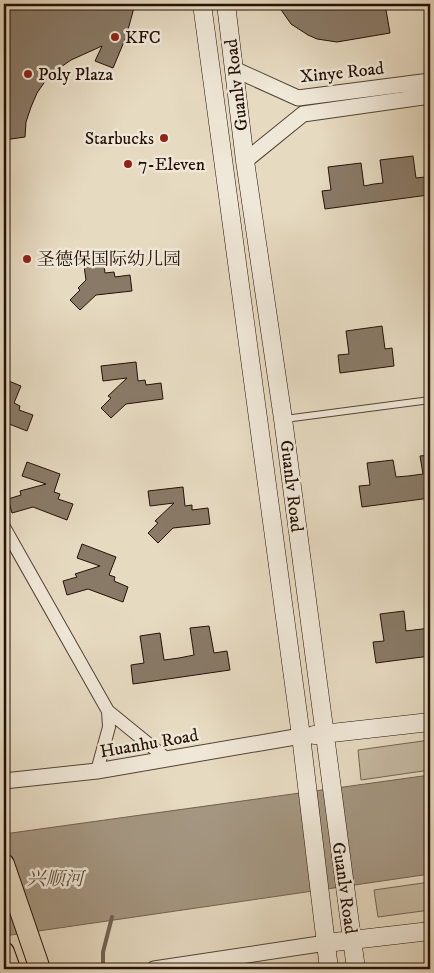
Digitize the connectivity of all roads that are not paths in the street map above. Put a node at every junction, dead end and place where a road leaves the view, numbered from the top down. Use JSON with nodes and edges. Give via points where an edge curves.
{"nodes":[{"id":1,"x":202,"y":4,"type":"edge"},
{"id":2,"x":226,"y":4,"type":"edge"},
{"id":3,"x":234,"y":69,"type":"junction"},
{"id":4,"x":430,"y":81,"type":"edge"},
{"id":5,"x":430,"y":96,"type":"edge"},
{"id":6,"x":245,"y":161,"type":"junction"},
{"id":7,"x":430,"y":400,"type":"edge"},
{"id":8,"x":283,"y":419,"type":"junction"},
{"id":9,"x":4,"y":528,"type":"edge"},
{"id":10,"x":108,"y":711,"type":"junction"},
{"id":11,"x":430,"y":722,"type":"edge"},
{"id":12,"x":325,"y":734,"type":"junction"},
{"id":13,"x":301,"y":736,"type":"junction"},
{"id":14,"x":167,"y":759,"type":"junction"},
{"id":15,"x":97,"y":771,"type":"junction"},
{"id":16,"x":4,"y":781,"type":"edge"},
{"id":17,"x":4,"y":866,"type":"edge"},
{"id":18,"x":430,"y":930,"type":"edge"},
{"id":19,"x":352,"y":940,"type":"junction"},
{"id":20,"x":326,"y":943,"type":"junction"},
{"id":21,"x":4,"y":952,"type":"edge"},
{"id":22,"x":10,"y":969,"type":"edge"},
{"id":23,"x":40,"y":969,"type":"edge"},
{"id":24,"x":154,"y":969,"type":"edge"},
{"id":25,"x":329,"y":969,"type":"edge"},
{"id":26,"x":356,"y":969,"type":"edge"}],
"edges":[{"from":1,"to":13,"type":"main road","name":"Guanlv Road"},
{"from":2,"to":3,"type":"main road","name":"Guanlv Road"},
{"from":3,"to":4,"type":"street","name":"Xinye Road","via":[[298,98]]},
{"from":3,"to":6,"type":"main road","name":"Guanlv Road"},
{"from":5,"to":6,"type":"street","name":"Xinye Road","via":[[303,114]]},
{"from":6,"to":8,"type":"main road","name":"Guanlv Road"},
{"from":7,"to":8,"type":"lane"},
{"from":8,"to":12,"type":"main road","name":"Guanlv Road"},
{"from":9,"to":10,"type":"street"},
{"from":10,"to":14,"type":"street"},
{"from":10,"to":15,"type":"street","via":[[110,727]]},
{"from":11,"to":12,"type":"main road"},
{"from":12,"to":13,"type":"main road"},
{"from":12,"to":19,"type":"main road","name":"Guanlv Road"},
{"from":13,"to":14,"type":"street","name":"Huanhu Road"},
{"from":13,"to":20,"type":"main road","name":"Guanlv Road"},
{"from":14,"to":15,"type":"street","name":"Huanhu Road"},
{"from":15,"to":16,"type":"street","name":"Huanhu Road"},
{"from":17,"to":23,"type":"highway"},
{"from":18,"to":19,"type":"main road"},
{"from":19,"to":20,"type":"main road"},
{"from":19,"to":26,"type":"main road","name":"Guanlv Road"},
{"from":20,"to":24,"type":"street"},
{"from":20,"to":25,"type":"main road","name":"Guanlv Road"},
{"from":21,"to":22,"type":"highway"}]}
